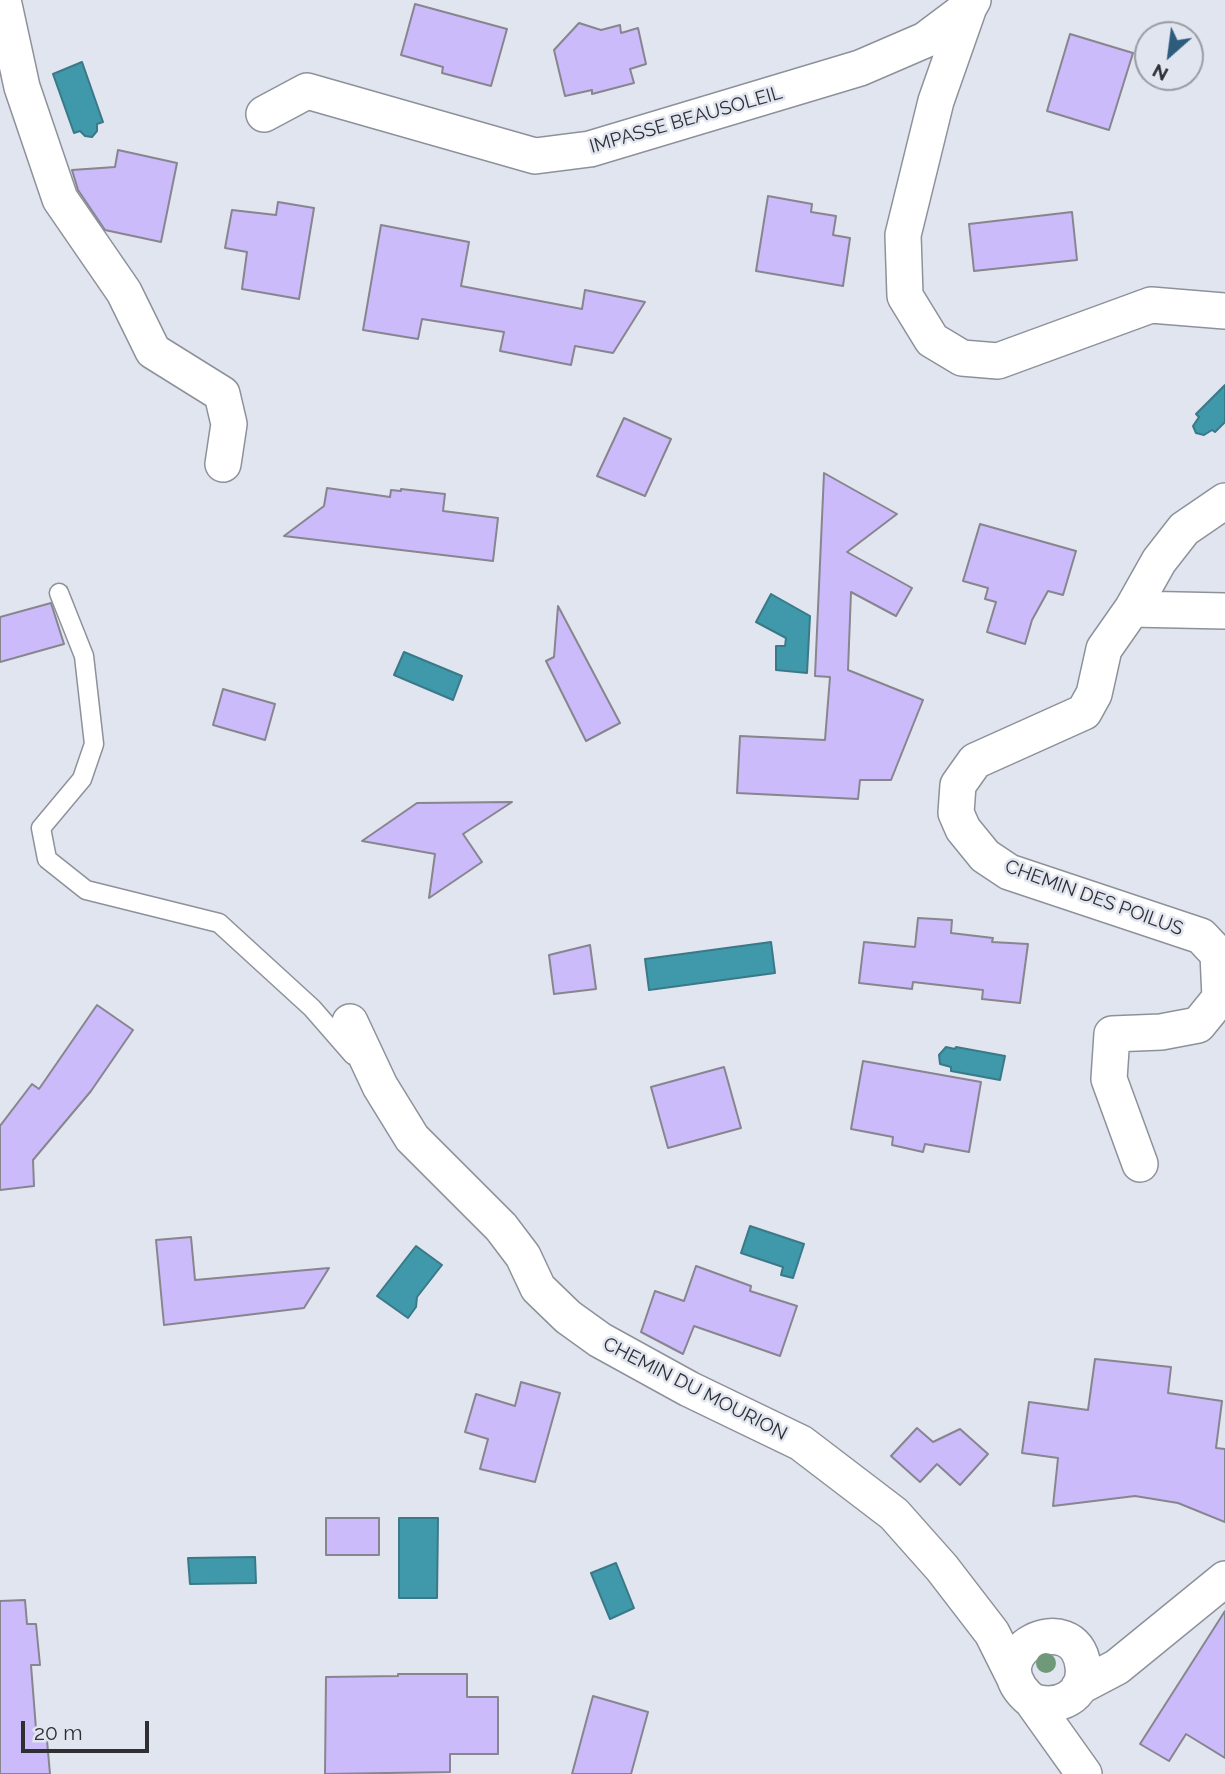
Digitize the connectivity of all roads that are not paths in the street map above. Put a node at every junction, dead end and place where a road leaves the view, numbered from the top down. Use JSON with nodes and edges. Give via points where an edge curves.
{"nodes":[{"id":1,"x":3,"y":0,"type":"edge"},
{"id":2,"x":971,"y":4,"type":"edge"},
{"id":3,"x":264,"y":114,"type":"dead end"},
{"id":4,"x":1225,"y":311,"type":"edge"},
{"id":5,"x":223,"y":464,"type":"dead end"},
{"id":6,"x":1225,"y":502,"type":"edge"},
{"id":7,"x":59,"y":593,"type":"dead end"},
{"id":8,"x":1132,"y":609,"type":"junction"},
{"id":9,"x":1225,"y":611,"type":"edge"},
{"id":10,"x":350,"y":1022,"type":"dead end"},
{"id":11,"x":380,"y":1086,"type":"junction"},
{"id":12,"x":1140,"y":1164,"type":"dead end"},
{"id":13,"x":1225,"y":1579,"type":"edge"},
{"id":14,"x":992,"y":1633,"type":"junction"},
{"id":15,"x":1025,"y":1645,"type":"junction"},
{"id":16,"x":1085,"y":1678,"type":"junction"},
{"id":17,"x":1025,"y":1693,"type":"junction"},
{"id":18,"x":1075,"y":1760,"type":"edge"}],
"edges":[{"from":1,"to":5,"type":"street","via":[[22,86],[60,199],[124,292],[153,351],[222,394],[229,424]]},
{"from":2,"to":3,"type":"street","name":"IMPASSE BEAUSOLEIL","via":[[925,40],[860,68],[590,149],[535,156],[307,91]]},
{"from":2,"to":4,"type":"street","via":[[936,101],[903,235],[905,296],[932,340],[962,358],[998,361],[1151,305]]},
{"from":6,"to":8,"type":"street","name":"CHEMIN DES POILUS","via":[[1184,529],[1159,561]]},
{"from":7,"to":11,"type":"lane","via":[[84,656],[94,744],[82,779],[41,828],[47,859],[86,890],[219,923],[312,1008]]},
{"from":8,"to":9,"type":"street"},
{"from":8,"to":12,"type":"street","name":"CHEMIN DES POILUS","via":[[1104,649],[1094,694],[1084,712],[975,761],[958,785],[956,813],[985,856],[1009,872],[1201,936],[1218,954],[1220,998],[1198,1025],[1112,1034],[1109,1079]]},
{"from":10,"to":11,"type":"street","name":"CHEMIN DU MOURION"},
{"from":11,"to":14,"type":"street","name":"CHEMIN DU MOURION","via":[[412,1138],[501,1227],[523,1256],[538,1288],[568,1317],[677,1383],[801,1443],[894,1514]]},
{"from":13,"to":16,"type":"street","via":[[1117,1667]]},
{"from":14,"to":15,"type":"street"},
{"from":14,"to":17,"type":"street","name":"CHEMIN DU MOURION"},
{"from":15,"to":16,"type":"street","via":[[1035,1639],[1066,1640]]},
{"from":15,"to":17,"type":"street","via":[[1014,1674]]},
{"from":16,"to":17,"type":"street","via":[[1053,1705]]},
{"from":16,"to":18,"type":"street","name":"CHEMIN DU MOURION","via":[[1063,1718],[1061,1731]]},
{"from":17,"to":18,"type":"street","name":"CHEMIN DU MOURION"}]}
